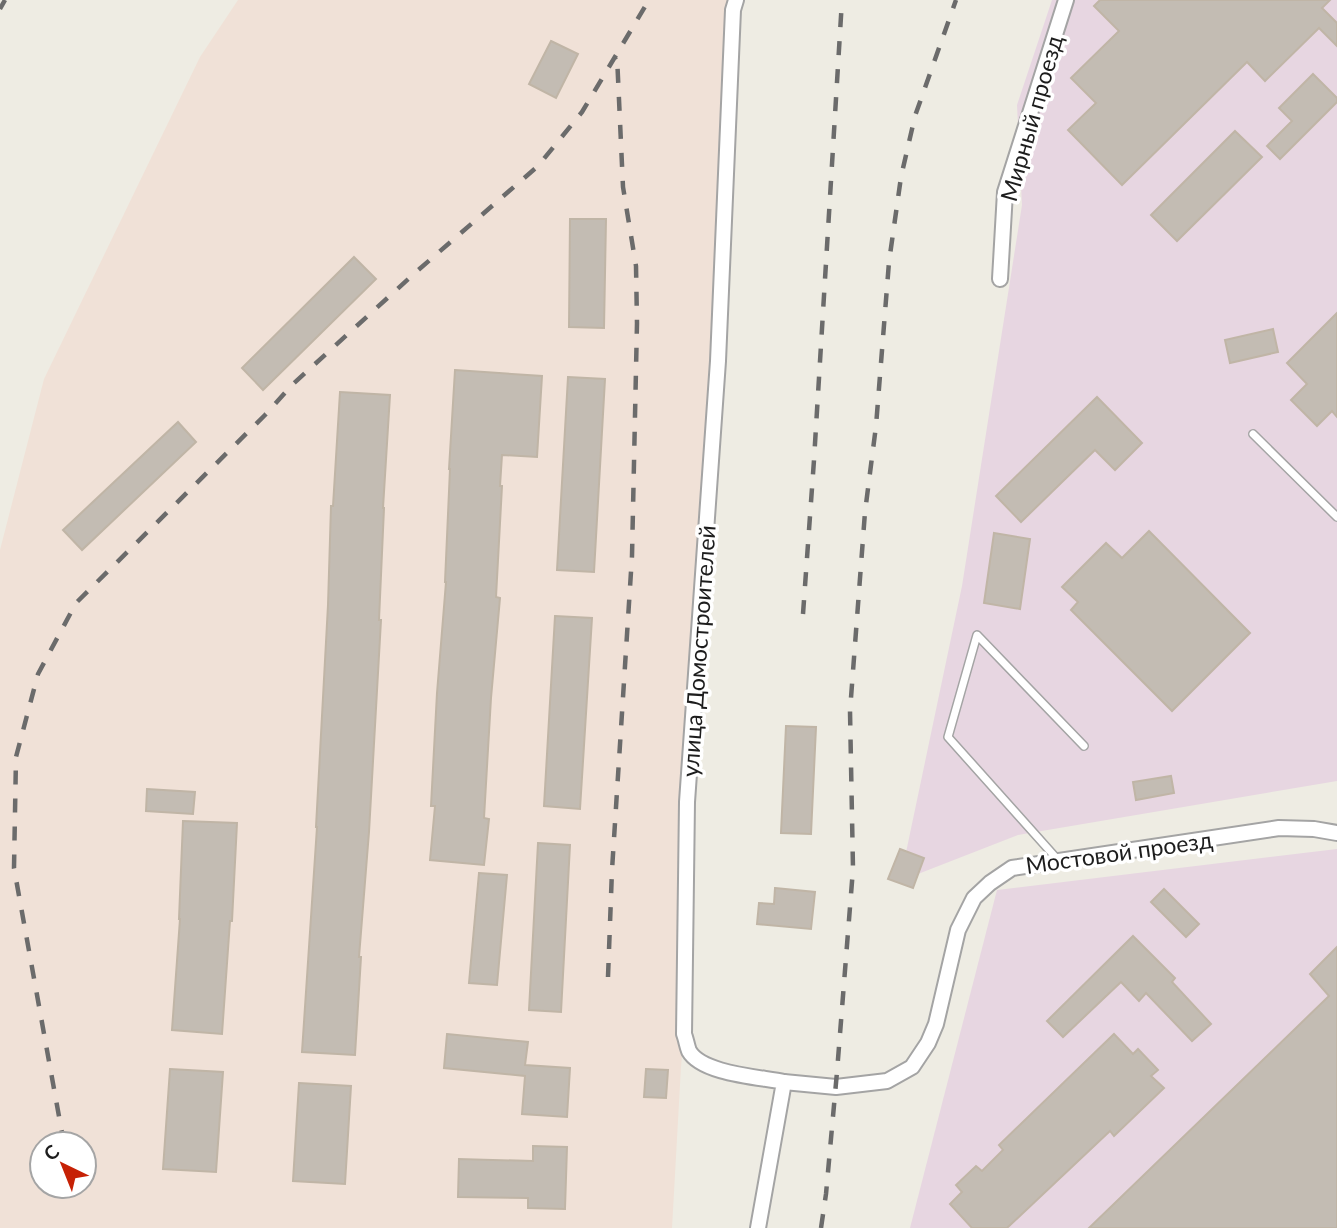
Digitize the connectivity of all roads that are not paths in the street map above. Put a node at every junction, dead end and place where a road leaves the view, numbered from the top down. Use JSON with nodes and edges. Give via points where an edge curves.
{"nodes":[{"id":1,"x":736,"y":0,"type":"edge"},
{"id":2,"x":1066,"y":0,"type":"edge"},
{"id":3,"x":1000,"y":279,"type":"dead end"},
{"id":4,"x":1253,"y":434,"type":"dead end"},
{"id":5,"x":1337,"y":517,"type":"edge"},
{"id":6,"x":1084,"y":746,"type":"dead end"},
{"id":7,"x":1337,"y":833,"type":"edge"},
{"id":8,"x":1058,"y":861,"type":"junction"},
{"id":9,"x":784,"y":1082,"type":"junction"},
{"id":10,"x":758,"y":1228,"type":"edge"}],
"edges":[{"from":1,"to":9,"type":"street","name":"улица Домостроителей","via":[[718,360],[687,802],[684,1034],[689,1052],[700,1062],[717,1070]]},
{"from":2,"to":3,"type":"street","name":"Мирный проезд","via":[[1005,192]]},
{"from":4,"to":5,"type":"lane"},
{"from":6,"to":8,"type":"lane","via":[[977,635],[948,737]]},
{"from":7,"to":8,"type":"street","name":"Мостовой проезд","via":[[1279,828]]},
{"from":8,"to":9,"type":"street","name":"Мостовой проезд","via":[[1012,868],[974,898],[958,930],[936,1024],[912,1067],[887,1081],[849,1086]]},
{"from":9,"to":10,"type":"street"}]}
